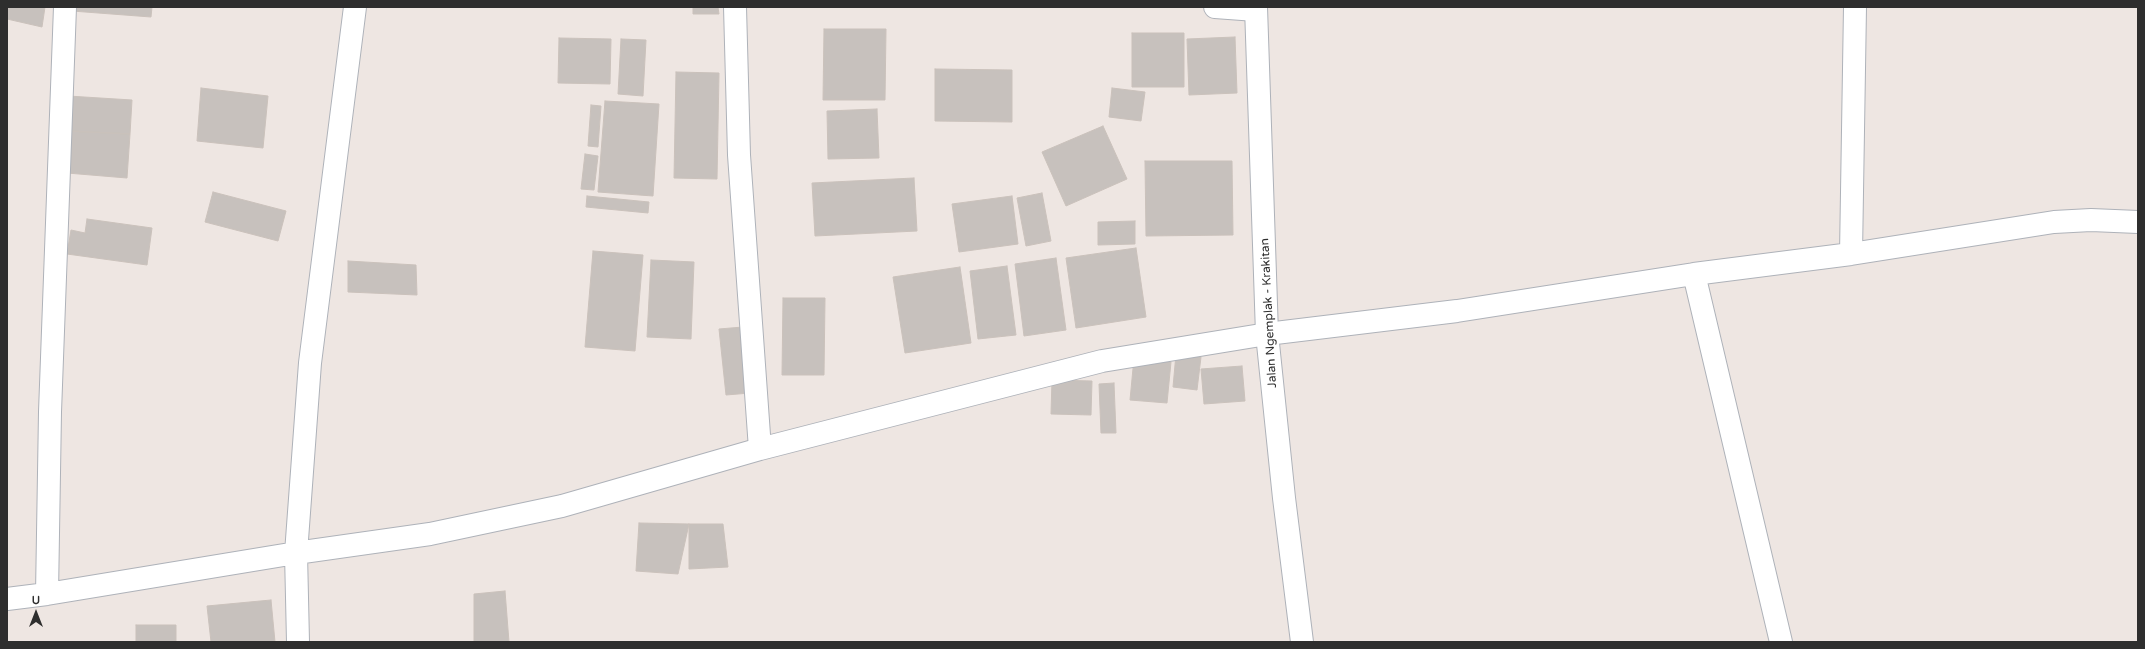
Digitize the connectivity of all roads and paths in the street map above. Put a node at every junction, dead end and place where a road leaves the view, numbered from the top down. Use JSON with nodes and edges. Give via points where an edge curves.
{"nodes":[{"id":1,"x":65,"y":7,"type":"edge"},
{"id":2,"x":355,"y":7,"type":"edge"},
{"id":3,"x":735,"y":7,"type":"edge"},
{"id":4,"x":1215,"y":7,"type":"edge"},
{"id":5,"x":1856,"y":7,"type":"edge"},
{"id":6,"x":1256,"y":8,"type":"edge"},
{"id":7,"x":2138,"y":222,"type":"edge"},
{"id":8,"x":1851,"y":254,"type":"junction"},
{"id":9,"x":1694,"y":274,"type":"junction"},
{"id":10,"x":1268,"y":334,"type":"junction"},
{"id":11,"x":760,"y":449,"type":"junction"},
{"id":12,"x":296,"y":553,"type":"junction"},
{"id":13,"x":46,"y":594,"type":"junction"},
{"id":14,"x":7,"y":599,"type":"edge"},
{"id":15,"x":298,"y":642,"type":"edge"},
{"id":16,"x":1302,"y":642,"type":"edge"},
{"id":17,"x":1781,"y":642,"type":"edge"}],
"edges":[{"from":1,"to":13,"type":"street","via":[[50,404]]},
{"from":2,"to":12,"type":"street","via":[[310,363]]},
{"from":3,"to":11,"type":"street","via":[[739,155]]},
{"from":4,"to":6,"type":"street"},
{"from":5,"to":8,"type":"street"},
{"from":6,"to":10,"type":"street","name":"Jalan Ngemplak - Krakitan"},
{"from":7,"to":8,"type":"street","via":[[2054,222]]},
{"from":8,"to":9,"type":"street"},
{"from":9,"to":10,"type":"street","via":[[1457,311]]},
{"from":9,"to":17,"type":"street"},
{"from":10,"to":11,"type":"street","via":[[1102,361]]},
{"from":10,"to":16,"type":"street","name":"Jalan Ngemplak - Krakitan","via":[[1284,498]]},
{"from":11,"to":12,"type":"street","via":[[562,506],[430,534]]},
{"from":12,"to":13,"type":"street"},
{"from":12,"to":15,"type":"street"},
{"from":13,"to":14,"type":"street"}]}
